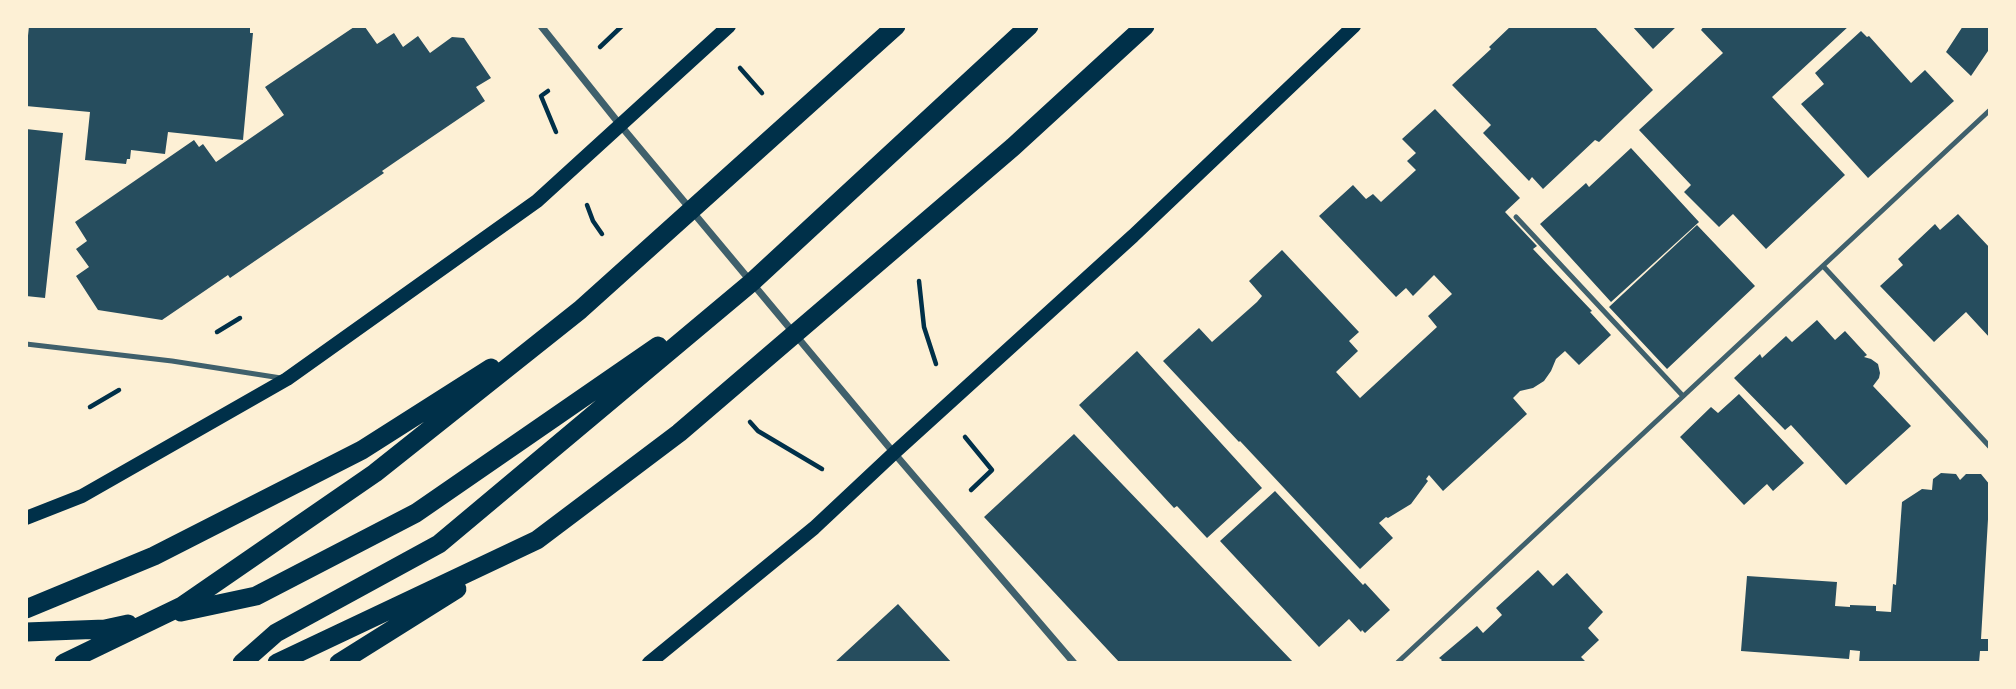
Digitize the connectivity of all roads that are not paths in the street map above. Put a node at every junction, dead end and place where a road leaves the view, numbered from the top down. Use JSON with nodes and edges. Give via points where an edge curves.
{"nodes":[{"id":1,"x":541,"y":26,"type":"edge"},
{"id":2,"x":729,"y":26,"type":"edge"},
{"id":3,"x":896,"y":26,"type":"edge"},
{"id":4,"x":1029,"y":26,"type":"edge"},
{"id":5,"x":1145,"y":26,"type":"edge"},
{"id":6,"x":1354,"y":26,"type":"edge"},
{"id":7,"x":1990,"y":110,"type":"edge"},
{"id":8,"x":621,"y":126,"type":"junction"},
{"id":9,"x":1516,"y":217,"type":"dead end"},
{"id":10,"x":1823,"y":266,"type":"junction"},
{"id":11,"x":751,"y":282,"type":"junction"},
{"id":12,"x":580,"y":310,"type":"junction"},
{"id":13,"x":26,"y":344,"type":"edge"},
{"id":14,"x":287,"y":379,"type":"junction"},
{"id":15,"x":1683,"y":396,"type":"junction"},
{"id":16,"x":1990,"y":447,"type":"edge"},
{"id":17,"x":894,"y":453,"type":"junction"},
{"id":18,"x":26,"y":518,"type":"edge"},
{"id":19,"x":537,"y":540,"type":"junction"},
{"id":20,"x":26,"y":609,"type":"edge"},
{"id":21,"x":26,"y":632,"type":"edge"},
{"id":22,"x":64,"y":663,"type":"edge"},
{"id":23,"x":242,"y":663,"type":"edge"},
{"id":24,"x":276,"y":663,"type":"edge"},
{"id":25,"x":339,"y":663,"type":"edge"},
{"id":26,"x":649,"y":663,"type":"edge"},
{"id":27,"x":1074,"y":663,"type":"edge"},
{"id":28,"x":1397,"y":663,"type":"edge"}],
"edges":[{"from":1,"to":8,"type":"street"},
{"from":2,"to":8,"type":"main road"},
{"from":3,"to":12,"type":"highway"},
{"from":4,"to":11,"type":"highway"},
{"from":5,"to":19,"type":"highway","via":[[1013,147],[679,433]]},
{"from":6,"to":17,"type":"main road","via":[[1133,236]]},
{"from":7,"to":10,"type":"lane"},
{"from":8,"to":11,"type":"street"},
{"from":8,"to":14,"type":"main road","via":[[537,201]]},
{"from":9,"to":15,"type":"lane"},
{"from":10,"to":15,"type":"lane"},
{"from":10,"to":16,"type":"lane"},
{"from":11,"to":17,"type":"street"},
{"from":11,"to":21,"type":"highway","via":[[416,513],[256,596],[105,629]]},
{"from":11,"to":23,"type":"highway","via":[[439,544],[276,634]]},
{"from":12,"to":20,"type":"highway","via":[[362,450],[154,556]]},
{"from":12,"to":22,"type":"highway","via":[[375,473],[182,607]]},
{"from":13,"to":14,"type":"lane"},
{"from":14,"to":18,"type":"main road","via":[[82,496]]},
{"from":15,"to":28,"type":"lane"},
{"from":17,"to":26,"type":"main road","via":[[814,528]]},
{"from":17,"to":27,"type":"street"},
{"from":19,"to":24,"type":"highway"},
{"from":19,"to":25,"type":"highway"}]}
